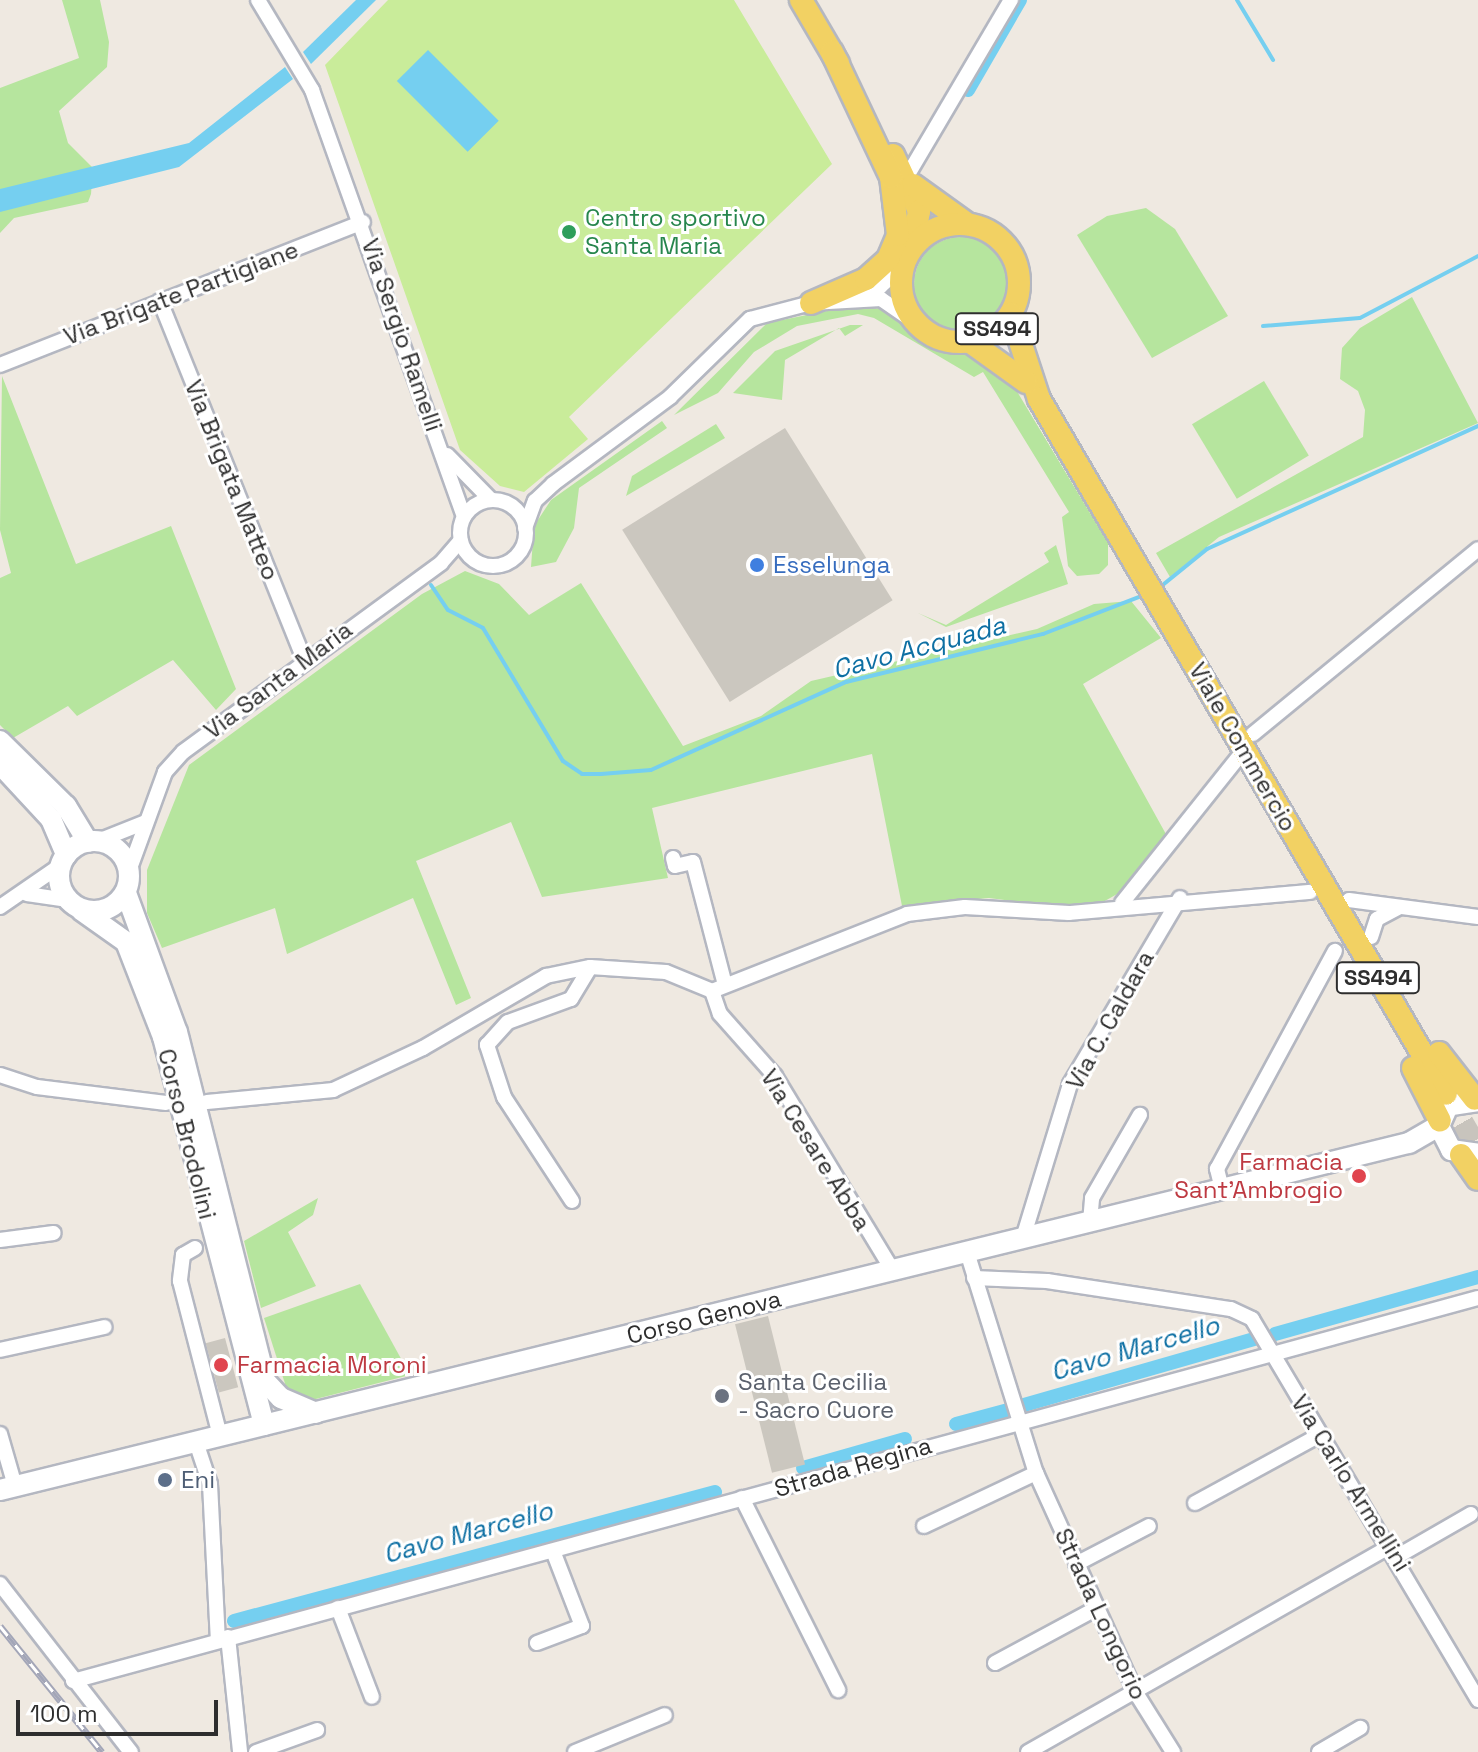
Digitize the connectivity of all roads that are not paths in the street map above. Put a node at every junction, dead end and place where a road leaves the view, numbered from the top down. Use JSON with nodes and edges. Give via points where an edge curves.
{"nodes":[{"id":1,"x":258,"y":0,"type":"edge"},
{"id":2,"x":801,"y":0,"type":"edge"},
{"id":3,"x":1011,"y":0,"type":"edge"},
{"id":4,"x":832,"y":52,"type":"junction"},
{"id":5,"x":906,"y":178,"type":"junction"},
{"id":6,"x":363,"y":222,"type":"junction"},
{"id":7,"x":966,"y":223,"type":"junction"},
{"id":8,"x":908,"y":256,"type":"junction"},
{"id":9,"x":160,"y":301,"type":"junction"},
{"id":10,"x":818,"y":302,"type":"junction"},
{"id":11,"x":1011,"y":314,"type":"junction"},
{"id":12,"x":917,"y":324,"type":"junction"},
{"id":13,"x":969,"y":341,"type":"junction"},
{"id":14,"x":0,"y":365,"type":"edge"},
{"id":15,"x":1039,"y":399,"type":"junction"},
{"id":16,"x":441,"y":448,"type":"junction"},
{"id":17,"x":553,"y":484,"type":"junction"},
{"id":18,"x":495,"y":500,"type":"junction"},
{"id":19,"x":464,"y":517,"type":"junction"},
{"id":20,"x":525,"y":528,"type":"junction"},
{"id":21,"x":461,"y":540,"type":"junction"},
{"id":22,"x":1478,"y":549,"type":"edge"},
{"id":23,"x":469,"y":555,"type":"junction"},
{"id":24,"x":441,"y":563,"type":"junction"},
{"id":25,"x":304,"y":659,"type":"junction"},
{"id":26,"x":0,"y":741,"type":"edge"},
{"id":27,"x":1248,"y":742,"type":"junction"},
{"id":28,"x":0,"y":764,"type":"edge"},
{"id":29,"x":146,"y":822,"type":"junction"},
{"id":30,"x":93,"y":841,"type":"junction"},
{"id":31,"x":673,"y":858,"type":"dead end"},
{"id":32,"x":63,"y":860,"type":"junction"},
{"id":33,"x":129,"y":871,"type":"junction"},
{"id":34,"x":1310,"y":892,"type":"junction"},
{"id":35,"x":126,"y":893,"type":"junction"},
{"id":36,"x":18,"y":894,"type":"junction"},
{"id":37,"x":1180,"y":898,"type":"junction"},
{"id":38,"x":1349,"y":900,"type":"junction"},
{"id":39,"x":1122,"y":903,"type":"junction"},
{"id":40,"x":74,"y":905,"type":"junction"},
{"id":41,"x":0,"y":907,"type":"edge"},
{"id":42,"x":1399,"y":908,"type":"junction"},
{"id":43,"x":1478,"y":917,"type":"edge"},
{"id":44,"x":1371,"y":937,"type":"junction"},
{"id":45,"x":1335,"y":951,"type":"dead end"},
{"id":46,"x":590,"y":967,"type":"junction"},
{"id":47,"x":718,"y":988,"type":"junction"},
{"id":48,"x":0,"y":1075,"type":"edge"},
{"id":49,"x":1446,"y":1094,"type":"tunnel mouth"},
{"id":50,"x":1476,"y":1100,"type":"edge"},
{"id":51,"x":207,"y":1102,"type":"dead end"},
{"id":52,"x":166,"y":1103,"type":"dead end"},
{"id":53,"x":1140,"y":1115,"type":"dead end"},
{"id":54,"x":1453,"y":1140,"type":"edge"},
{"id":55,"x":1478,"y":1179,"type":"edge"},
{"id":56,"x":1222,"y":1189,"type":"junction"},
{"id":57,"x":572,"y":1201,"type":"dead end"},
{"id":58,"x":1090,"y":1222,"type":"junction"},
{"id":59,"x":54,"y":1233,"type":"dead end"},
{"id":60,"x":1023,"y":1238,"type":"junction"},
{"id":61,"x":0,"y":1240,"type":"edge"},
{"id":62,"x":195,"y":1248,"type":"dead end"},
{"id":63,"x":967,"y":1252,"type":"junction"},
{"id":64,"x":893,"y":1271,"type":"junction"},
{"id":65,"x":974,"y":1278,"type":"junction"},
{"id":66,"x":1478,"y":1298,"type":"edge"},
{"id":67,"x":105,"y":1327,"type":"dead end"},
{"id":68,"x":1271,"y":1349,"type":"junction"},
{"id":69,"x":0,"y":1350,"type":"edge"},
{"id":70,"x":258,"y":1382,"type":"junction"},
{"id":71,"x":316,"y":1413,"type":"junction"},
{"id":72,"x":1017,"y":1420,"type":"junction"},
{"id":73,"x":269,"y":1424,"type":"junction"},
{"id":74,"x":0,"y":1434,"type":"edge"},
{"id":75,"x":225,"y":1435,"type":"junction"},
{"id":76,"x":1318,"y":1436,"type":"junction"},
{"id":77,"x":196,"y":1442,"type":"junction"},
{"id":78,"x":1036,"y":1473,"type":"junction"},
{"id":79,"x":8,"y":1488,"type":"edge"},
{"id":80,"x":742,"y":1498,"type":"junction"},
{"id":81,"x":1195,"y":1503,"type":"dead end"},
{"id":82,"x":1471,"y":1514,"type":"dead end"},
{"id":83,"x":924,"y":1526,"type":"dead end"},
{"id":84,"x":1149,"y":1526,"type":"dead end"},
{"id":85,"x":553,"y":1551,"type":"junction"},
{"id":86,"x":1382,"y":1551,"type":"dead end"},
{"id":87,"x":1398,"y":1556,"type":"junction"},
{"id":88,"x":1076,"y":1564,"type":"junction"},
{"id":89,"x":0,"y":1584,"type":"edge"},
{"id":90,"x":338,"y":1608,"type":"junction"},
{"id":91,"x":1097,"y":1608,"type":"junction"},
{"id":92,"x":223,"y":1639,"type":"junction"},
{"id":93,"x":537,"y":1643,"type":"dead end"},
{"id":94,"x":995,"y":1663,"type":"dead end"},
{"id":95,"x":73,"y":1681,"type":"junction"},
{"id":96,"x":838,"y":1690,"type":"dead end"},
{"id":97,"x":1136,"y":1693,"type":"junction"},
{"id":98,"x":372,"y":1697,"type":"dead end"},
{"id":99,"x":1478,"y":1700,"type":"edge"},
{"id":100,"x":665,"y":1715,"type":"dead end"},
{"id":101,"x":1360,"y":1728,"type":"dead end"},
{"id":102,"x":317,"y":1730,"type":"dead end"},
{"id":103,"x":131,"y":1752,"type":"edge"},
{"id":104,"x":240,"y":1752,"type":"edge"},
{"id":105,"x":256,"y":1752,"type":"edge"},
{"id":106,"x":575,"y":1752,"type":"edge"},
{"id":107,"x":1028,"y":1752,"type":"edge"},
{"id":108,"x":1173,"y":1752,"type":"edge"},
{"id":109,"x":1319,"y":1752,"type":"edge"}],
"edges":[{"from":1,"to":6,"type":"street","name":"Via Sergio Ramelli","via":[[297,66]]},
{"from":2,"to":4,"type":"main road","name":"Viale Commercio","number":"SS494"},
{"from":3,"to":5,"type":"street"},
{"from":4,"to":5,"type":"main road","name":"Viale Commercio","number":"SS494"},
{"from":4,"to":10,"type":"main road","via":[[891,177],[898,235],[888,259],[866,279]]},
{"from":5,"to":7,"type":"main road","name":"Viale Commercio","number":"SS494","via":[[929,202]]},
{"from":5,"to":8,"type":"main road","name":"Viale Commercio","number":"SS494","via":[[919,211]]},
{"from":6,"to":9,"type":"street","name":"Via Brigate Partigiane"},
{"from":6,"to":16,"type":"street","name":"Via Sergio Ramelli"},
{"from":7,"to":8,"type":"main road","via":[[937,228]]},
{"from":7,"to":11,"type":"main road","name":"Viale Commercio","number":"SS494","via":[[996,235],[1016,261],[1019,294]]},
{"from":8,"to":10,"type":"street","name":"Via Santa Maria","via":[[880,287]]},
{"from":8,"to":12,"type":"main road","name":"Viale Commercio","number":"SS494","via":[[903,296]]},
{"from":9,"to":14,"type":"street","name":"Via Brigate Partigiane"},
{"from":9,"to":25,"type":"street","name":"Via Brigata Matteo"},
{"from":10,"to":12,"type":"street","name":"Via Santa Maria","via":[[881,299]]},
{"from":10,"to":17,"type":"street","name":"Via Santa Maria","via":[[750,319],[670,397]]},
{"from":11,"to":13,"type":"main road","number":"SS494"},
{"from":11,"to":15,"type":"main road","name":"Viale Commercio","number":"SS494"},
{"from":12,"to":13,"type":"main road","name":"Viale Commercio","number":"SS494","via":[[936,337]]},
{"from":13,"to":15,"type":"main road","name":"Viale Commercio","number":"SS494","via":[[1009,366]]},
{"from":15,"to":27,"type":"main road","name":"Viale Commercio","number":"SS494"},
{"from":16,"to":18,"type":"street"},
{"from":16,"to":19,"type":"street"},
{"from":17,"to":18,"type":"street","name":"Via Santa Maria"},
{"from":17,"to":20,"type":"street","name":"Via Santa Maria","via":[[535,501]]},
{"from":18,"to":19,"type":"street","name":"Via Santa Maria"},
{"from":18,"to":20,"type":"street","via":[[517,510]]},
{"from":19,"to":21,"type":"street"},
{"from":20,"to":23,"type":"street","name":"Via Santa Maria","via":[[510,561],[487,565]]},
{"from":21,"to":23,"type":"street"},
{"from":21,"to":24,"type":"street","name":"Via Santa Maria"},
{"from":22,"to":27,"type":"street"},
{"from":23,"to":24,"type":"street","name":"Via Santa Maria"},
{"from":24,"to":25,"type":"street","name":"Via Santa Maria"},
{"from":25,"to":29,"type":"street","name":"Via Santa Maria","via":[[183,752],[165,772]]},
{"from":26,"to":30,"type":"main road","via":[[66,806]]},
{"from":27,"to":34,"type":"main road","via":[[1270,823]]},
{"from":27,"to":38,"type":"main road"},
{"from":27,"to":39,"type":"street"},
{"from":27,"to":49,"type":"main road","name":"Viale Commercio","number":"SS494"},
{"from":28,"to":32,"type":"main road","via":[[51,819]]},
{"from":29,"to":30,"type":"street"},
{"from":29,"to":33,"type":"street","name":"Via Santa Maria"},
{"from":30,"to":32,"type":"main road"},
{"from":30,"to":33,"type":"main road","via":[[119,851]]},
{"from":31,"to":47,"type":"street","name":"Via Cesare Abba","via":[[675,866],[693,862]]},
{"from":32,"to":36,"type":"street"},
{"from":32,"to":40,"type":"main road"},
{"from":33,"to":35,"type":"main road","name":"Corso Brodolini"},
{"from":34,"to":37,"type":"street"},
{"from":34,"to":54,"type":"main road"},
{"from":35,"to":40,"type":"main road","via":[[106,909]]},
{"from":35,"to":70,"type":"main road","name":"Corso Brodolini","via":[[177,1032]]},
{"from":36,"to":40,"type":"street"},
{"from":36,"to":41,"type":"street"},
{"from":37,"to":39,"type":"street"},
{"from":37,"to":60,"type":"street","name":"Via C. Caldara","via":[[1070,1084]]},
{"from":38,"to":42,"type":"street"},
{"from":38,"to":44,"type":"main road"},
{"from":39,"to":47,"type":"street","via":[[1069,913],[965,907],[907,914]]},
{"from":40,"to":70,"type":"main road","name":"Corso Brodolini","via":[[126,942],[163,1037]]},
{"from":42,"to":43,"type":"street"},
{"from":42,"to":44,"type":"street","via":[[1377,919]]},
{"from":44,"to":50,"type":"main road","via":[[1446,1065]]},
{"from":45,"to":56,"type":"street","via":[[1217,1169]]},
{"from":46,"to":47,"type":"street","via":[[666,972]]},
{"from":46,"to":51,"type":"street","via":[[546,976],[423,1048],[333,1090]]},
{"from":46,"to":57,"type":"street","via":[[571,999],[508,1022],[487,1045],[504,1097]]},
{"from":47,"to":64,"type":"street","name":"Via Cesare Abba","via":[[720,1014],[775,1076]]},
{"from":48,"to":52,"type":"street","via":[[37,1087]]},
{"from":50,"to":54,"type":"main road","name":"Corso Genova","via":[[1456,1101]]},
{"from":53,"to":58,"type":"street","via":[[1092,1198]]},
{"from":54,"to":55,"type":"main road"},
{"from":54,"to":56,"type":"main road","name":"Corso Genova","via":[[1409,1143]]},
{"from":56,"to":58,"type":"main road","name":"Corso Genova"},
{"from":58,"to":60,"type":"main road","name":"Corso Genova"},
{"from":59,"to":61,"type":"street"},
{"from":60,"to":63,"type":"main road","name":"Corso Genova"},
{"from":62,"to":75,"type":"street","via":[[183,1255],[180,1281]]},
{"from":63,"to":64,"type":"main road","name":"Corso Genova"},
{"from":63,"to":65,"type":"street","name":"Strada Longorio"},
{"from":64,"to":71,"type":"main road","name":"Corso Genova"},
{"from":65,"to":68,"type":"street","name":"Via Carlo Armellini","via":[[1047,1281],[1231,1309],[1257,1323]]},
{"from":65,"to":72,"type":"street","name":"Strada Longorio"},
{"from":66,"to":68,"type":"street","name":"Strada Regina"},
{"from":67,"to":69,"type":"street"},
{"from":68,"to":72,"type":"street","name":"Strada Regina"},
{"from":68,"to":76,"type":"street","name":"Via Carlo Armellini"},
{"from":70,"to":71,"type":"main road"},
{"from":70,"to":73,"type":"main road","name":"Corso Brodolini"},
{"from":70,"to":75,"type":"main road"},
{"from":71,"to":73,"type":"main road","name":"Corso Genova"},
{"from":72,"to":78,"type":"street","name":"Strada Longorio"},
{"from":72,"to":80,"type":"street","name":"Strada Regina"},
{"from":73,"to":75,"type":"main road","name":"Corso Genova"},
{"from":74,"to":79,"type":"street"},
{"from":75,"to":77,"type":"main road","name":"Corso Genova"},
{"from":76,"to":81,"type":"street"},
{"from":76,"to":87,"type":"street","name":"Via Carlo Armellini","via":[[1347,1468]]},
{"from":77,"to":79,"type":"main road","name":"Corso Genova"},
{"from":77,"to":92,"type":"street","via":[[210,1484]]},
{"from":78,"to":83,"type":"street"},
{"from":78,"to":88,"type":"street","name":"Strada Longorio"},
{"from":80,"to":85,"type":"street","name":"Strada Regina"},
{"from":80,"to":96,"type":"street"},
{"from":82,"to":87,"type":"street"},
{"from":84,"to":88,"type":"street"},
{"from":85,"to":90,"type":"street","name":"Strada Regina"},
{"from":85,"to":93,"type":"street","via":[[582,1626]]},
{"from":86,"to":97,"type":"street"},
{"from":87,"to":99,"type":"street","name":"Via Carlo Armellini"},
{"from":88,"to":91,"type":"street","name":"Strada Longorio"},
{"from":89,"to":95,"type":"street"},
{"from":90,"to":92,"type":"street","name":"Strada Regina"},
{"from":90,"to":98,"type":"street"},
{"from":91,"to":94,"type":"street"},
{"from":91,"to":97,"type":"street","name":"Strada Longorio"},
{"from":92,"to":95,"type":"street","name":"Strada Regina"},
{"from":92,"to":104,"type":"street"},
{"from":95,"to":103,"type":"street"},
{"from":97,"to":107,"type":"street"},
{"from":97,"to":108,"type":"street","name":"Strada Longorio"},
{"from":100,"to":106,"type":"street"},
{"from":101,"to":109,"type":"street"},
{"from":102,"to":105,"type":"street"}]}
